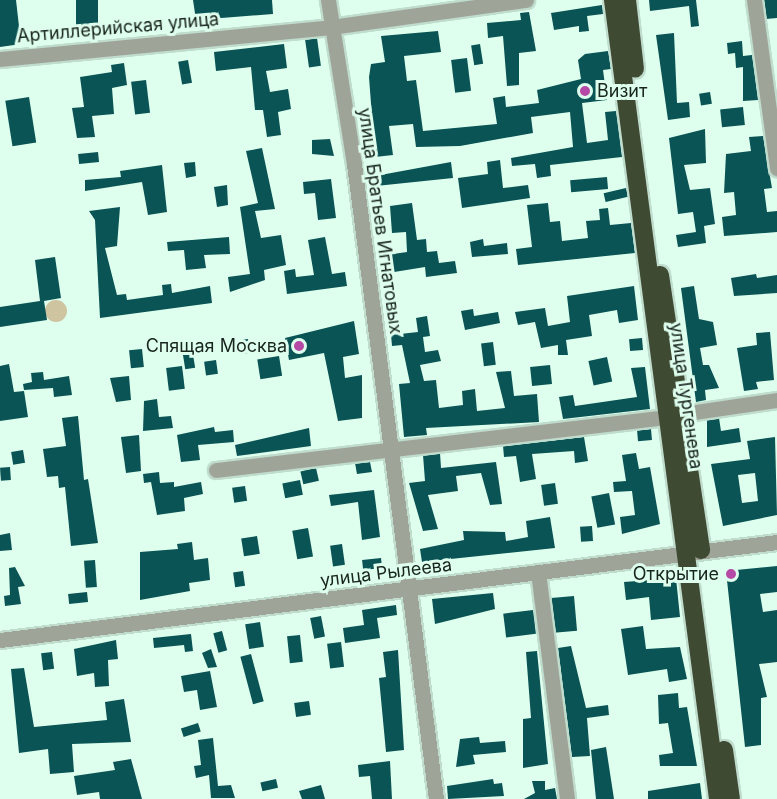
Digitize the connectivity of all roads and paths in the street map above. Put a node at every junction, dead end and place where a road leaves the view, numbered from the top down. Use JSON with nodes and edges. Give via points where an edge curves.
{"nodes":[{"id":1,"x":328,"y":0,"type":"edge"},
{"id":2,"x":526,"y":0,"type":"edge"},
{"id":3,"x":613,"y":0,"type":"edge"},
{"id":4,"x":627,"y":0,"type":"edge"},
{"id":5,"x":754,"y":0,"type":"edge"},
{"id":6,"x":331,"y":27,"type":"junction"},
{"id":7,"x":0,"y":59,"type":"edge"},
{"id":8,"x":777,"y":168,"type":"edge"},
{"id":9,"x":777,"y":400,"type":"edge"},
{"id":10,"x":674,"y":415,"type":"junction"},
{"id":11,"x":392,"y":448,"type":"junction"},
{"id":12,"x":216,"y":470,"type":"dead end"},
{"id":13,"x":777,"y":542,"type":"edge"},
{"id":14,"x":695,"y":551,"type":"junction"},
{"id":15,"x":538,"y":572,"type":"junction"},
{"id":16,"x":410,"y":590,"type":"junction"},
{"id":17,"x":0,"y":640,"type":"edge"},
{"id":18,"x":436,"y":799,"type":"edge"},
{"id":19,"x":567,"y":799,"type":"edge"},
{"id":20,"x":718,"y":799,"type":"edge"},
{"id":21,"x":731,"y":799,"type":"edge"}],
"edges":[{"from":1,"to":6,"type":"street","name":"улица Братьев Игнатовых"},
{"from":2,"to":6,"type":"street","name":"Артиллерийская улица"},
{"from":3,"to":10,"type":"highway","name":"улица Тургенева"},
{"from":4,"to":10,"type":"highway","name":"улица Тургенева"},
{"from":5,"to":8,"type":"street"},
{"from":6,"to":7,"type":"street","name":"Артиллерийская улица"},
{"from":6,"to":11,"type":"street","name":"улица Братьев Игнатовых"},
{"from":9,"to":10,"type":"street"},
{"from":10,"to":11,"type":"street"},
{"from":10,"to":14,"type":"highway","name":"улица Тургенева"},
{"from":11,"to":12,"type":"street"},
{"from":11,"to":16,"type":"street","name":"улица Братьев Игнатовых"},
{"from":13,"to":14,"type":"street","name":"улица Рылеева"},
{"from":14,"to":15,"type":"street","name":"улица Рылеева"},
{"from":14,"to":20,"type":"highway","name":"улица Тургенева"},
{"from":14,"to":21,"type":"highway","name":"улица Тургенева"},
{"from":15,"to":16,"type":"street","name":"улица Рылеева"},
{"from":15,"to":19,"type":"street"},
{"from":16,"to":17,"type":"street","name":"улица Рылеева"},
{"from":16,"to":18,"type":"street","name":"улица Братьев Игнатовых"}]}
